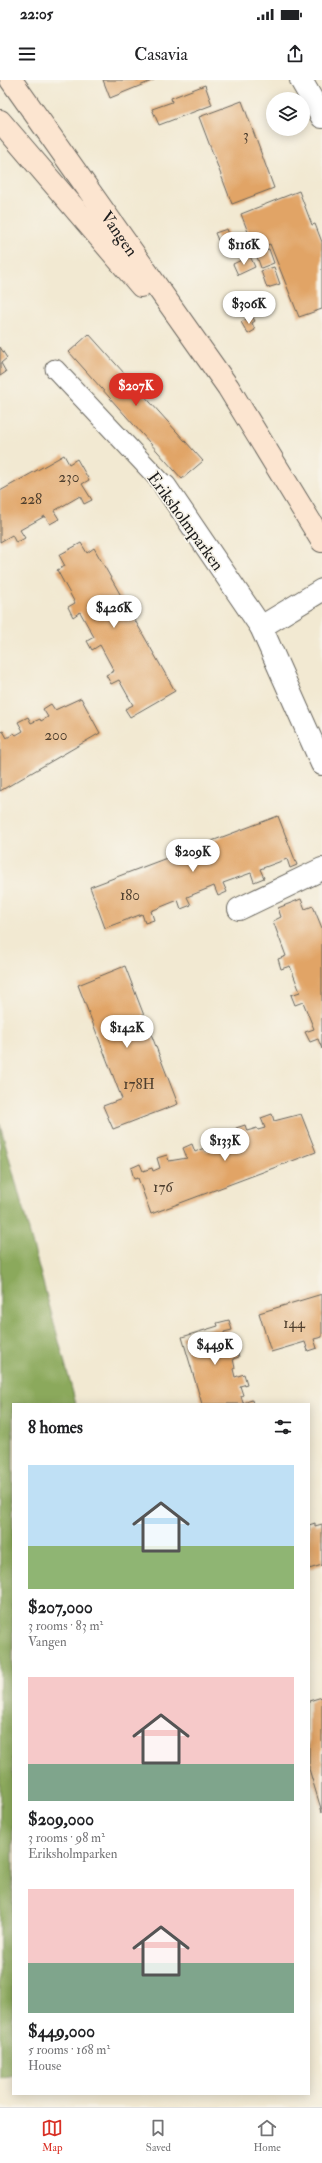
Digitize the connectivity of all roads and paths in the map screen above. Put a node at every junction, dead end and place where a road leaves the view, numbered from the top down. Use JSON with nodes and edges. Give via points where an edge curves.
{"nodes":[{"id":1,"x":12,"y":80,"type":"edge"},
{"id":2,"x":301,"y":80,"type":"edge"},
{"id":3,"x":322,"y":117,"type":"edge"},
{"id":4,"x":0,"y":121,"type":"edge"},
{"id":5,"x":54,"y":369,"type":"dead end"},
{"id":6,"x":228,"y":386,"type":"junction"},
{"id":7,"x":165,"y":486,"type":"joint"},
{"id":8,"x":322,"y":541,"type":"edge"},
{"id":9,"x":322,"y":590,"type":"edge"},
{"id":10,"x":261,"y":627,"type":"junction"},
{"id":11,"x":322,"y":764,"type":"edge"},
{"id":12,"x":322,"y":870,"type":"edge"},
{"id":13,"x":239,"y":909,"type":"dead end"}],
"edges":[{"from":1,"to":6,"type":"street","name":"Vangen"},
{"from":2,"to":3,"type":"street"},
{"from":4,"to":6,"type":"street","name":"Vangen"},
{"from":5,"to":7,"type":"lane","name":"Eriksholmparken"},
{"from":6,"to":8,"type":"street","name":"Vangen"},
{"from":7,"to":10,"type":"street","name":"Eriksholmparken"},
{"from":9,"to":10,"type":"street"},
{"from":10,"to":11,"type":"street","name":"Eriksholmparken"},
{"from":12,"to":13,"type":"street"}]}
